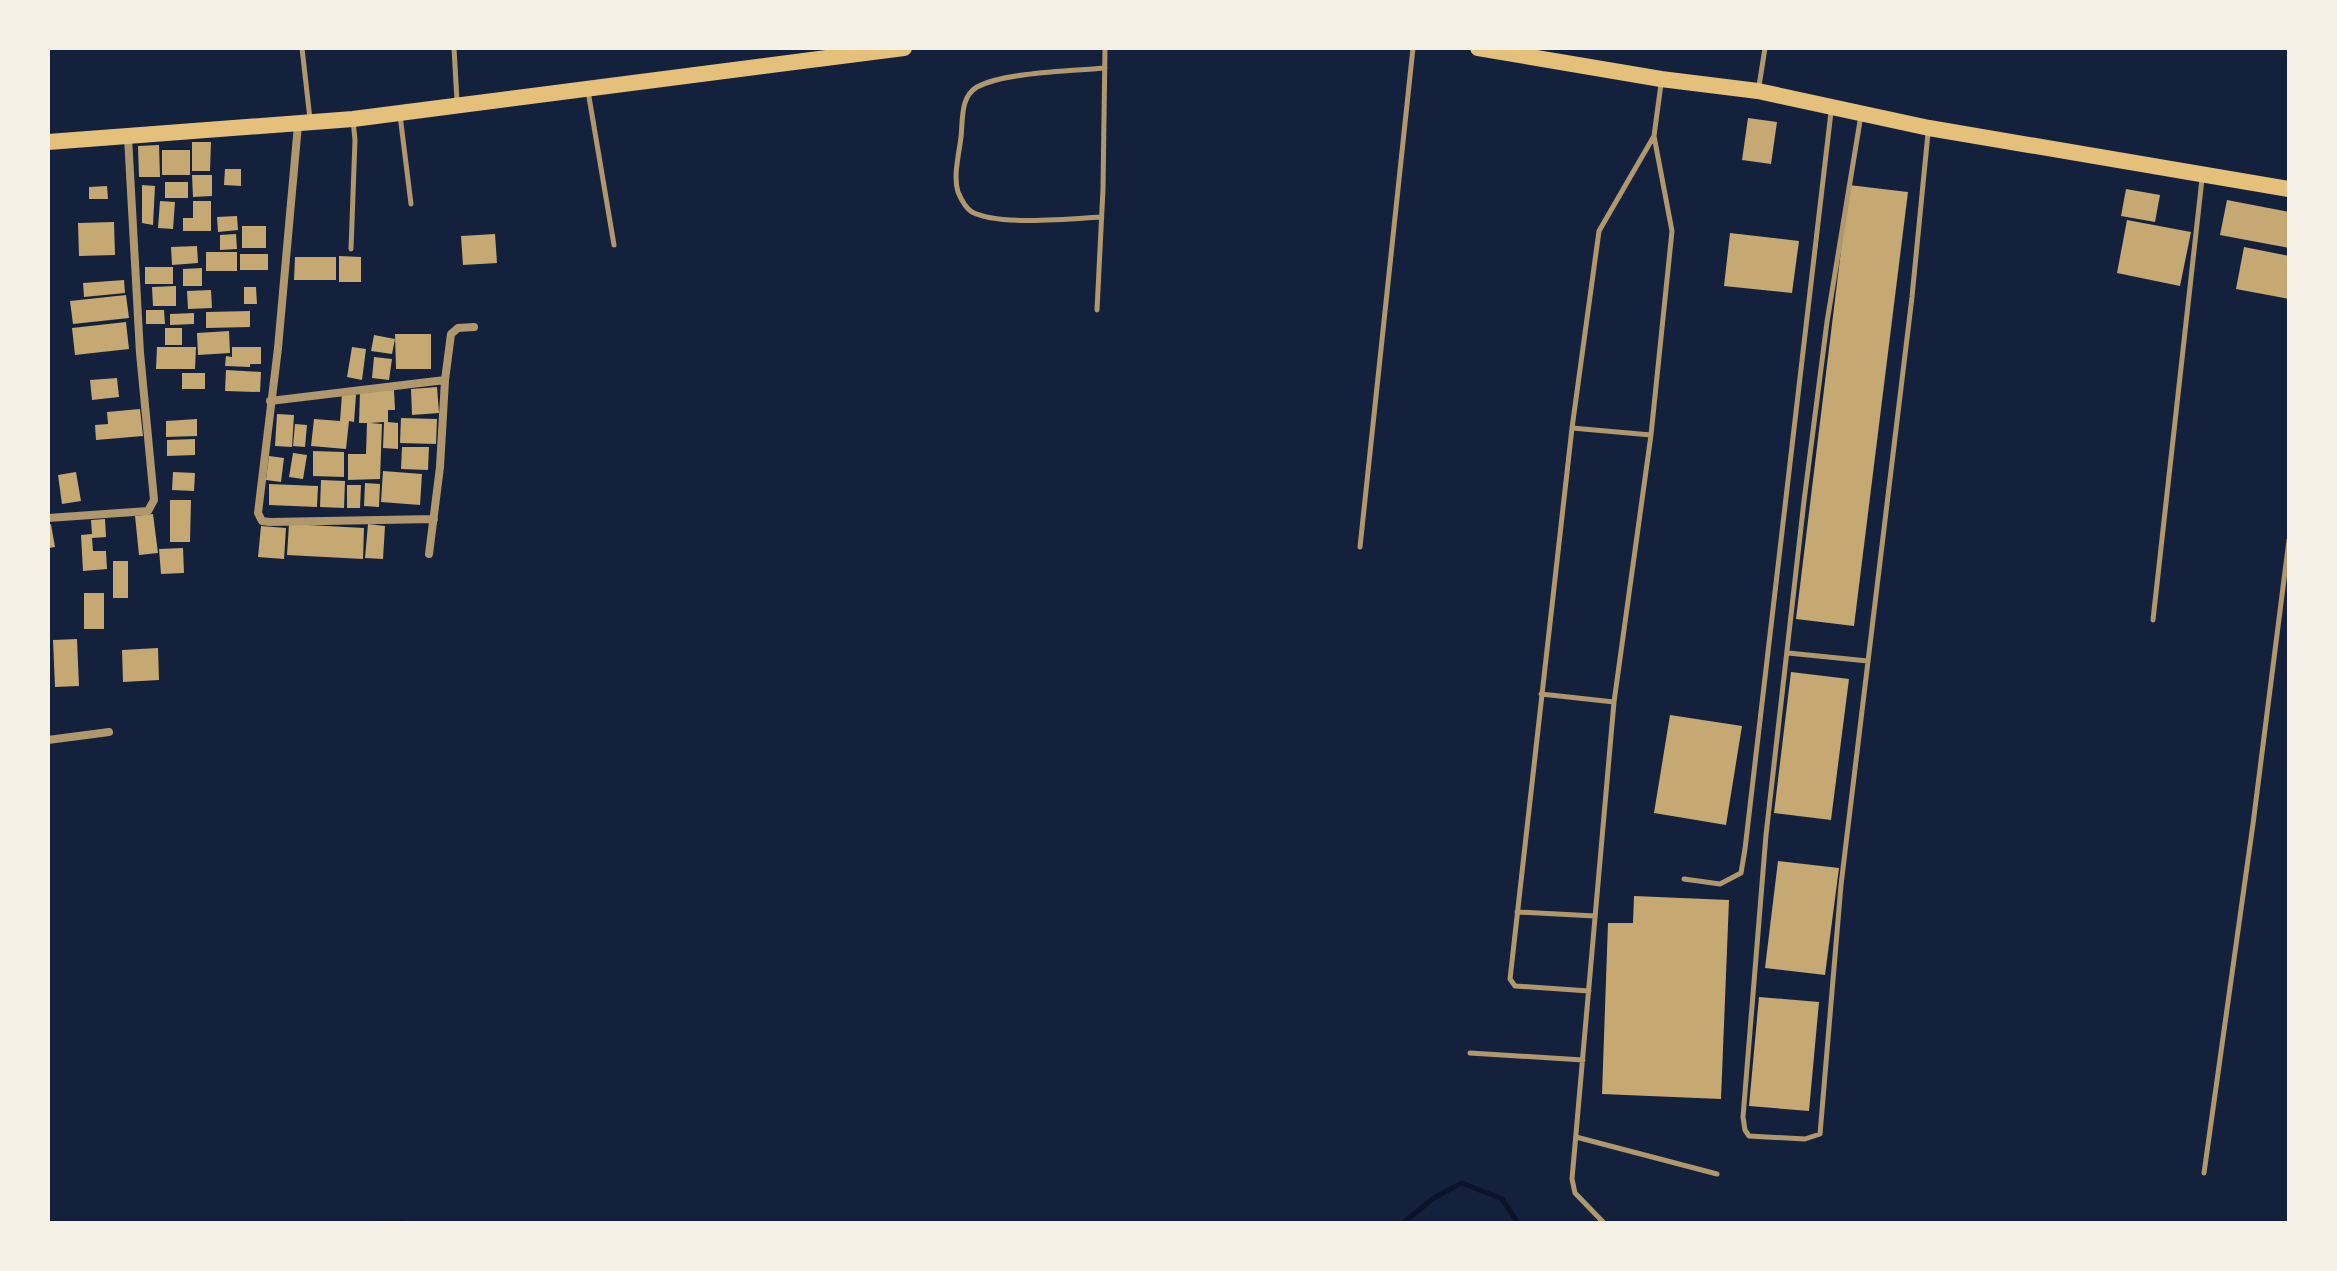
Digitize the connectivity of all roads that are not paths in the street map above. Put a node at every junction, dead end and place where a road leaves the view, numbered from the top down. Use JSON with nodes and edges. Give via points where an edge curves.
{"nodes":[{"id":1,"x":302,"y":48,"type":"edge"},
{"id":2,"x":454,"y":48,"type":"edge"},
{"id":3,"x":904,"y":48,"type":"edge"},
{"id":4,"x":1105,"y":48,"type":"edge"},
{"id":5,"x":1413,"y":48,"type":"edge"},
{"id":6,"x":1478,"y":48,"type":"edge"},
{"id":7,"x":1765,"y":48,"type":"edge"},
{"id":8,"x":818,"y":53,"type":"edge"},
{"id":9,"x":1105,"y":68,"type":"junction"},
{"id":10,"x":1661,"y":79,"type":"junction"},
{"id":11,"x":588,"y":90,"type":"junction"},
{"id":12,"x":1758,"y":91,"type":"junction"},
{"id":13,"x":458,"y":106,"type":"junction"},
{"id":14,"x":1831,"y":108,"type":"junction"},
{"id":15,"x":400,"y":114,"type":"junction"},
{"id":16,"x":1861,"y":114,"type":"junction"},
{"id":17,"x":353,"y":119,"type":"junction"},
{"id":18,"x":305,"y":124,"type":"junction"},
{"id":19,"x":1929,"y":128,"type":"junction"},
{"id":20,"x":1654,"y":136,"type":"junction"},
{"id":21,"x":128,"y":137,"type":"junction"},
{"id":22,"x":48,"y":142,"type":"edge"},
{"id":23,"x":2202,"y":174,"type":"junction"},
{"id":24,"x":2289,"y":189,"type":"edge"},
{"id":25,"x":411,"y":204,"type":"dead end"},
{"id":26,"x":1100,"y":217,"type":"junction"},
{"id":27,"x":614,"y":245,"type":"dead end"},
{"id":28,"x":351,"y":249,"type":"dead end"},
{"id":29,"x":1097,"y":310,"type":"dead end"},
{"id":30,"x":474,"y":327,"type":"dead end"},
{"id":31,"x":445,"y":380,"type":"junction"},
{"id":32,"x":270,"y":401,"type":"junction"},
{"id":33,"x":1572,"y":428,"type":"junction"},
{"id":34,"x":1651,"y":435,"type":"junction"},
{"id":35,"x":48,"y":518,"type":"edge"},
{"id":36,"x":434,"y":519,"type":"junction"},
{"id":37,"x":2289,"y":540,"type":"edge"},
{"id":38,"x":1360,"y":547,"type":"dead end"},
{"id":39,"x":429,"y":554,"type":"dead end"},
{"id":40,"x":2153,"y":620,"type":"dead end"},
{"id":41,"x":1788,"y":653,"type":"junction"},
{"id":42,"x":1868,"y":661,"type":"junction"},
{"id":43,"x":1541,"y":694,"type":"junction"},
{"id":44,"x":1614,"y":702,"type":"junction"},
{"id":45,"x":109,"y":732,"type":"dead end"},
{"id":46,"x":48,"y":740,"type":"edge"},
{"id":47,"x":1684,"y":879,"type":"dead end"},
{"id":48,"x":1517,"y":912,"type":"junction"},
{"id":49,"x":1595,"y":916,"type":"junction"},
{"id":50,"x":1589,"y":991,"type":"junction"},
{"id":51,"x":1470,"y":1053,"type":"dead end"},
{"id":52,"x":1583,"y":1060,"type":"junction"},
{"id":53,"x":1576,"y":1137,"type":"junction"},
{"id":54,"x":2204,"y":1173,"type":"dead end"},
{"id":55,"x":1717,"y":1174,"type":"dead end"},
{"id":56,"x":1604,"y":1223,"type":"edge"}],
"edges":[{"from":1,"to":18,"type":"lane"},
{"from":2,"to":13,"type":"lane"},
{"from":3,"to":8,"type":"main road"},
{"from":4,"to":9,"type":"lane"},
{"from":5,"to":38,"type":"lane"},
{"from":6,"to":10,"type":"main road"},
{"from":7,"to":12,"type":"lane"},
{"from":8,"to":11,"type":"main road"},
{"from":9,"to":26,"type":"lane"},
{"from":9,"to":26,"type":"lane","via":[[996,79],[975,88],[965,99],[957,173],[963,202],[969,211],[984,216]]},
{"from":10,"to":12,"type":"main road"},
{"from":10,"to":20,"type":"lane"},
{"from":11,"to":13,"type":"main road"},
{"from":11,"to":27,"type":"lane"},
{"from":12,"to":14,"type":"main road"},
{"from":13,"to":15,"type":"main road"},
{"from":14,"to":16,"type":"main road"},
{"from":14,"to":47,"type":"lane","via":[[1741,873],[1720,884]]},
{"from":15,"to":17,"type":"main road"},
{"from":15,"to":25,"type":"lane"},
{"from":16,"to":19,"type":"main road"},
{"from":16,"to":41,"type":"lane","via":[[1827,322]]},
{"from":17,"to":18,"type":"main road"},
{"from":17,"to":28,"type":"lane"},
{"from":18,"to":21,"type":"main road"},
{"from":18,"to":32,"type":"street"},
{"from":19,"to":23,"type":"main road"},
{"from":19,"to":42,"type":"lane"},
{"from":20,"to":33,"type":"lane","via":[[1599,231]]},
{"from":20,"to":34,"type":"lane","via":[[1672,231]]},
{"from":21,"to":22,"type":"main road"},
{"from":21,"to":35,"type":"street","via":[[152,507]]},
{"from":23,"to":24,"type":"main road"},
{"from":23,"to":40,"type":"lane"},
{"from":26,"to":29,"type":"lane"},
{"from":30,"to":31,"type":"street","via":[[452,331]]},
{"from":31,"to":32,"type":"street"},
{"from":31,"to":36,"type":"street"},
{"from":32,"to":36,"type":"street","via":[[258,513],[262,521]]},
{"from":33,"to":34,"type":"lane"},
{"from":33,"to":43,"type":"lane"},
{"from":34,"to":44,"type":"lane"},
{"from":36,"to":39,"type":"street"},
{"from":37,"to":54,"type":"lane"},
{"from":41,"to":42,"type":"lane"},
{"from":41,"to":42,"type":"lane","via":[[1766,835],[1743,1117],[1749,1136],[1805,1139],[1820,1134],[1841,885]]},
{"from":43,"to":44,"type":"lane"},
{"from":43,"to":48,"type":"lane"},
{"from":44,"to":49,"type":"lane"},
{"from":45,"to":46,"type":"street"},
{"from":48,"to":49,"type":"lane"},
{"from":48,"to":50,"type":"lane","via":[[1512,984]]},
{"from":49,"to":50,"type":"lane"},
{"from":50,"to":52,"type":"lane"},
{"from":51,"to":52,"type":"lane"},
{"from":52,"to":53,"type":"lane"},
{"from":53,"to":55,"type":"lane"},
{"from":53,"to":56,"type":"lane","via":[[1575,1193]]}]}
